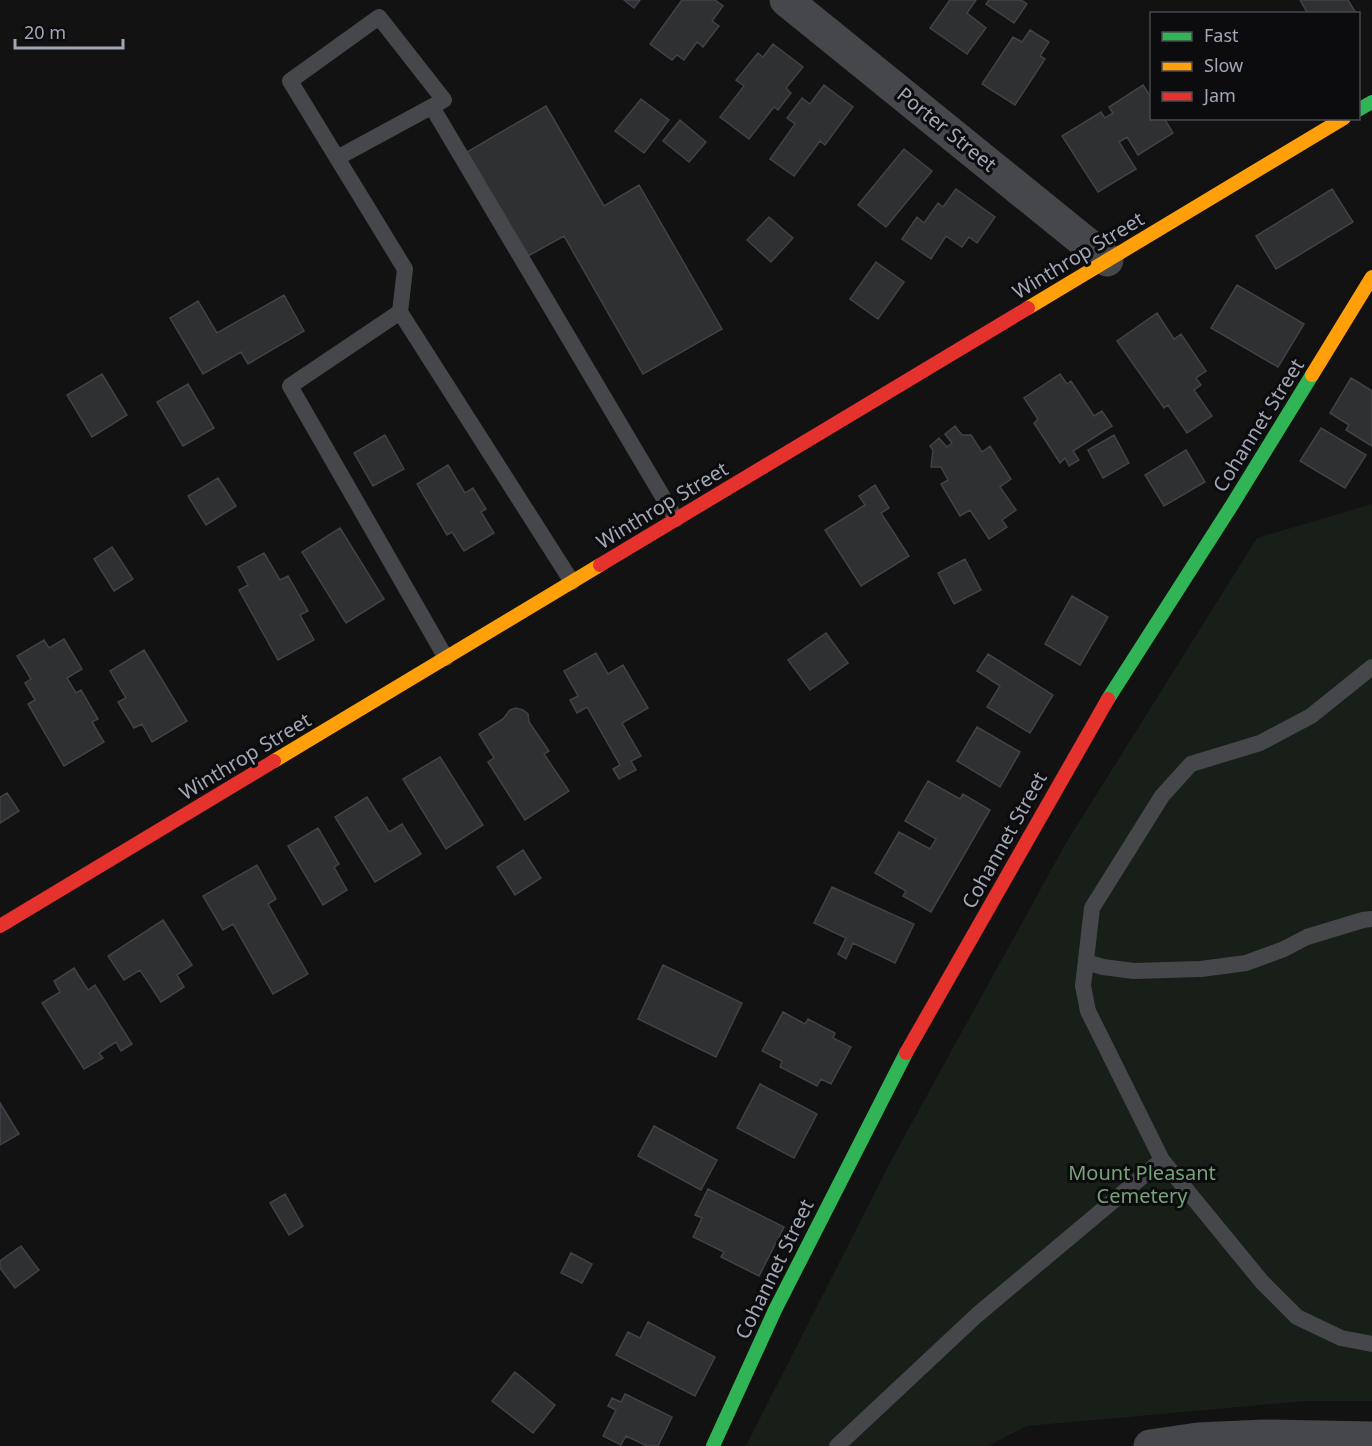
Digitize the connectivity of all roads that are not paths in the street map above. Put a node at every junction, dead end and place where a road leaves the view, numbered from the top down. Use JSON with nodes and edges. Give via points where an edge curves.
{"nodes":[{"id":1,"x":786,"y":0,"type":"edge"},
{"id":2,"x":432,"y":106,"type":"junction"},
{"id":3,"x":1341,"y":120,"type":"edge"},
{"id":4,"x":337,"y":158,"type":"junction"},
{"id":5,"x":1107,"y":260,"type":"junction"},
{"id":6,"x":1372,"y":278,"type":"edge"},
{"id":7,"x":400,"y":312,"type":"junction"},
{"id":8,"x":676,"y":519,"type":"junction"},
{"id":9,"x":572,"y":582,"type":"junction"},
{"id":10,"x":446,"y":658,"type":"junction"},
{"id":11,"x":1372,"y":668,"type":"edge"},
{"id":12,"x":1372,"y":919,"type":"edge"},
{"id":13,"x":0,"y":926,"type":"edge"},
{"id":14,"x":1086,"y":962,"type":"junction"},
{"id":15,"x":1162,"y":1160,"type":"junction"},
{"id":16,"x":1372,"y":1344,"type":"edge"},
{"id":17,"x":1372,"y":1438,"type":"edge"},
{"id":18,"x":713,"y":1446,"type":"edge"},
{"id":19,"x":837,"y":1446,"type":"edge"},
{"id":20,"x":1150,"y":1446,"type":"edge"}],
"edges":[{"from":1,"to":5,"type":"street","name":"Porter Street"},
{"from":2,"to":4,"type":"lane"},
{"from":2,"to":4,"type":"lane","via":[[444,100],[379,18],[290,81]]},
{"from":2,"to":8,"type":"lane"},
{"from":3,"to":5,"type":"main road","name":"Winthrop Street"},
{"from":4,"to":7,"type":"lane","via":[[405,269]]},
{"from":5,"to":8,"type":"main road","name":"Winthrop Street"},
{"from":6,"to":18,"type":"main road","name":"Cohannet Street","via":[[1106,701],[906,1053],[775,1310]]},
{"from":7,"to":9,"type":"lane"},
{"from":7,"to":10,"type":"lane","via":[[290,386]]},
{"from":8,"to":9,"type":"main road","name":"Winthrop Street"},
{"from":9,"to":10,"type":"main road","name":"Winthrop Street"},
{"from":10,"to":13,"type":"main road","name":"Winthrop Street"},
{"from":11,"to":14,"type":"lane","via":[[1311,716],[1260,743],[1191,764],[1162,796],[1092,908]]},
{"from":12,"to":14,"type":"lane","via":[[1307,937],[1246,963],[1134,971]]},
{"from":14,"to":15,"type":"lane","via":[[1083,986],[1088,1011]]},
{"from":15,"to":16,"type":"lane","via":[[1262,1282],[1297,1317],[1341,1338]]},
{"from":15,"to":19,"type":"lane","via":[[977,1315]]},
{"from":17,"to":20,"type":"street","via":[[1265,1436]]}]}
